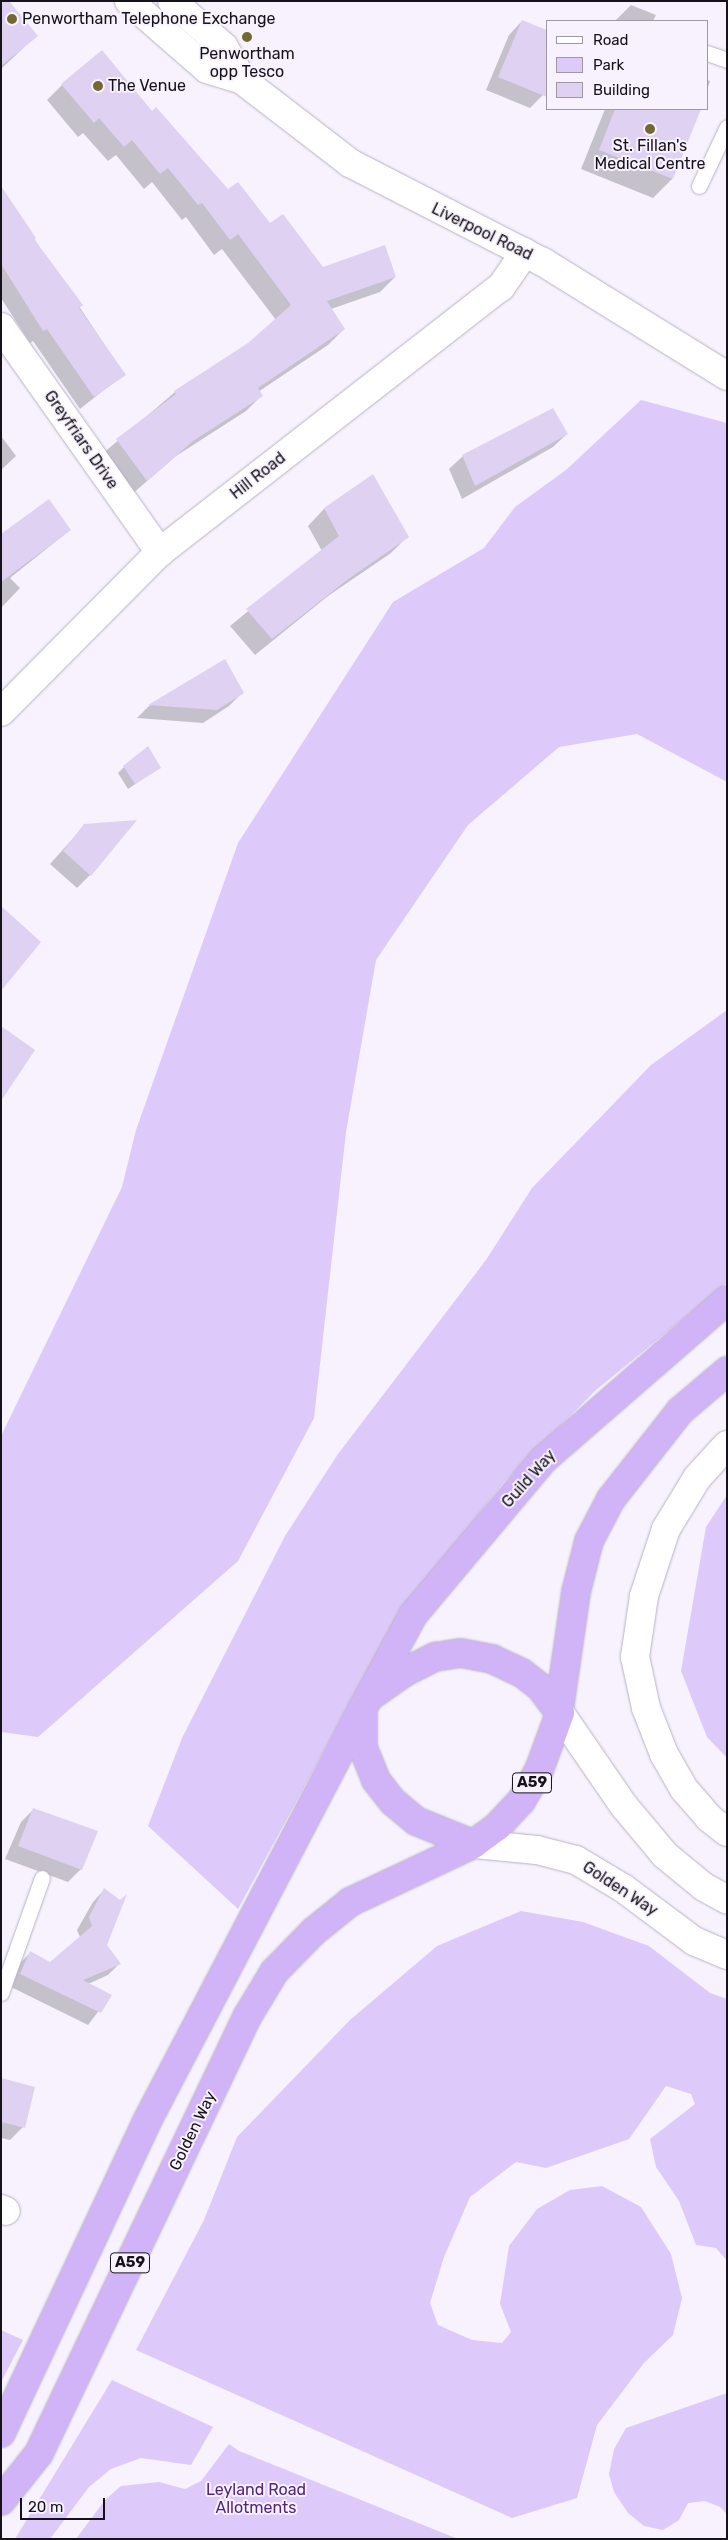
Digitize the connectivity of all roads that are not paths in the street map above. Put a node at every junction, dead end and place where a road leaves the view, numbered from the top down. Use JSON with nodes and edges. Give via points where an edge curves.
{"nodes":[{"id":1,"x":129,"y":1,"type":"edge"},
{"id":2,"x":172,"y":1,"type":"edge"},
{"id":3,"x":708,"y":53,"type":"edge"},
{"id":4,"x":727,"y":60,"type":"edge"},
{"id":5,"x":242,"y":80,"type":"junction"},
{"id":6,"x":727,"y":127,"type":"edge"},
{"id":7,"x":699,"y":186,"type":"dead end"},
{"id":8,"x":525,"y":252,"type":"junction"},
{"id":9,"x":1,"y":327,"type":"edge"},
{"id":10,"x":727,"y":376,"type":"edge"},
{"id":11,"x":160,"y":552,"type":"junction"},
{"id":12,"x":1,"y":712,"type":"edge"},
{"id":13,"x":727,"y":1300,"type":"edge"},
{"id":14,"x":727,"y":1371,"type":"edge"},
{"id":15,"x":727,"y":1445,"type":"edge"},
{"id":16,"x":368,"y":1701,"type":"junction"},
{"id":17,"x":560,"y":1711,"type":"junction"},
{"id":18,"x":727,"y":1832,"type":"edge"},
{"id":19,"x":474,"y":1844,"type":"junction"},
{"id":20,"x":42,"y":1878,"type":"dead end"},
{"id":21,"x":727,"y":1900,"type":"edge"},
{"id":22,"x":727,"y":1955,"type":"edge"},
{"id":23,"x":1,"y":1993,"type":"edge"},
{"id":24,"x":1,"y":2433,"type":"edge"},
{"id":25,"x":1,"y":2501,"type":"edge"}],
"edges":[{"from":1,"to":5,"type":"street","name":"Liverpool Road","via":[[207,69]]},
{"from":2,"to":5,"type":"street","name":"Liverpool Road","via":[[224,47]]},
{"from":3,"to":4,"type":"lane"},
{"from":5,"to":8,"type":"street","name":"Liverpool Road","via":[[350,163]]},
{"from":6,"to":7,"type":"lane"},
{"from":8,"to":10,"type":"street","name":"Liverpool Road"},
{"from":8,"to":11,"type":"street","name":"Hill Road","via":[[501,287]]},
{"from":9,"to":11,"type":"street","name":"Greyfriars Drive"},
{"from":11,"to":12,"type":"street","name":"Hill Road"},
{"from":13,"to":16,"type":"highway","name":"Guild Way","number":"A59","via":[[543,1460],[413,1616]]},
{"from":14,"to":17,"type":"highway","number":"A59","via":[[680,1411],[611,1499],[589,1541],[576,1592]]},
{"from":15,"to":18,"type":"street","via":[[697,1478],[666,1529],[644,1596],[635,1657],[646,1708],[664,1754],[684,1789],[709,1818]]},
{"from":16,"to":17,"type":"highway","number":"A59","via":[[403,1673],[435,1657],[461,1653],[492,1659],[522,1673],[541,1688]]},
{"from":16,"to":19,"type":"highway","number":"A59","via":[[363,1747],[376,1780],[392,1802],[416,1821]]},
{"from":16,"to":24,"type":"highway","number":"A59","via":[[147,2121]]},
{"from":17,"to":19,"type":"highway","number":"A59","via":[[539,1770],[521,1801],[498,1826]]},
{"from":17,"to":21,"type":"street","via":[[624,1806],[665,1855],[704,1887]]},
{"from":19,"to":22,"type":"street","name":"Golden Way","via":[[536,1850],[583,1864],[623,1888],[694,1940]]},
{"from":19,"to":25,"type":"highway","name":"Golden Way","number":"A59","via":[[350,1902],[313,1932],[274,1972],[247,2017],[39,2453]]},
{"from":20,"to":23,"type":"lane"}]}
